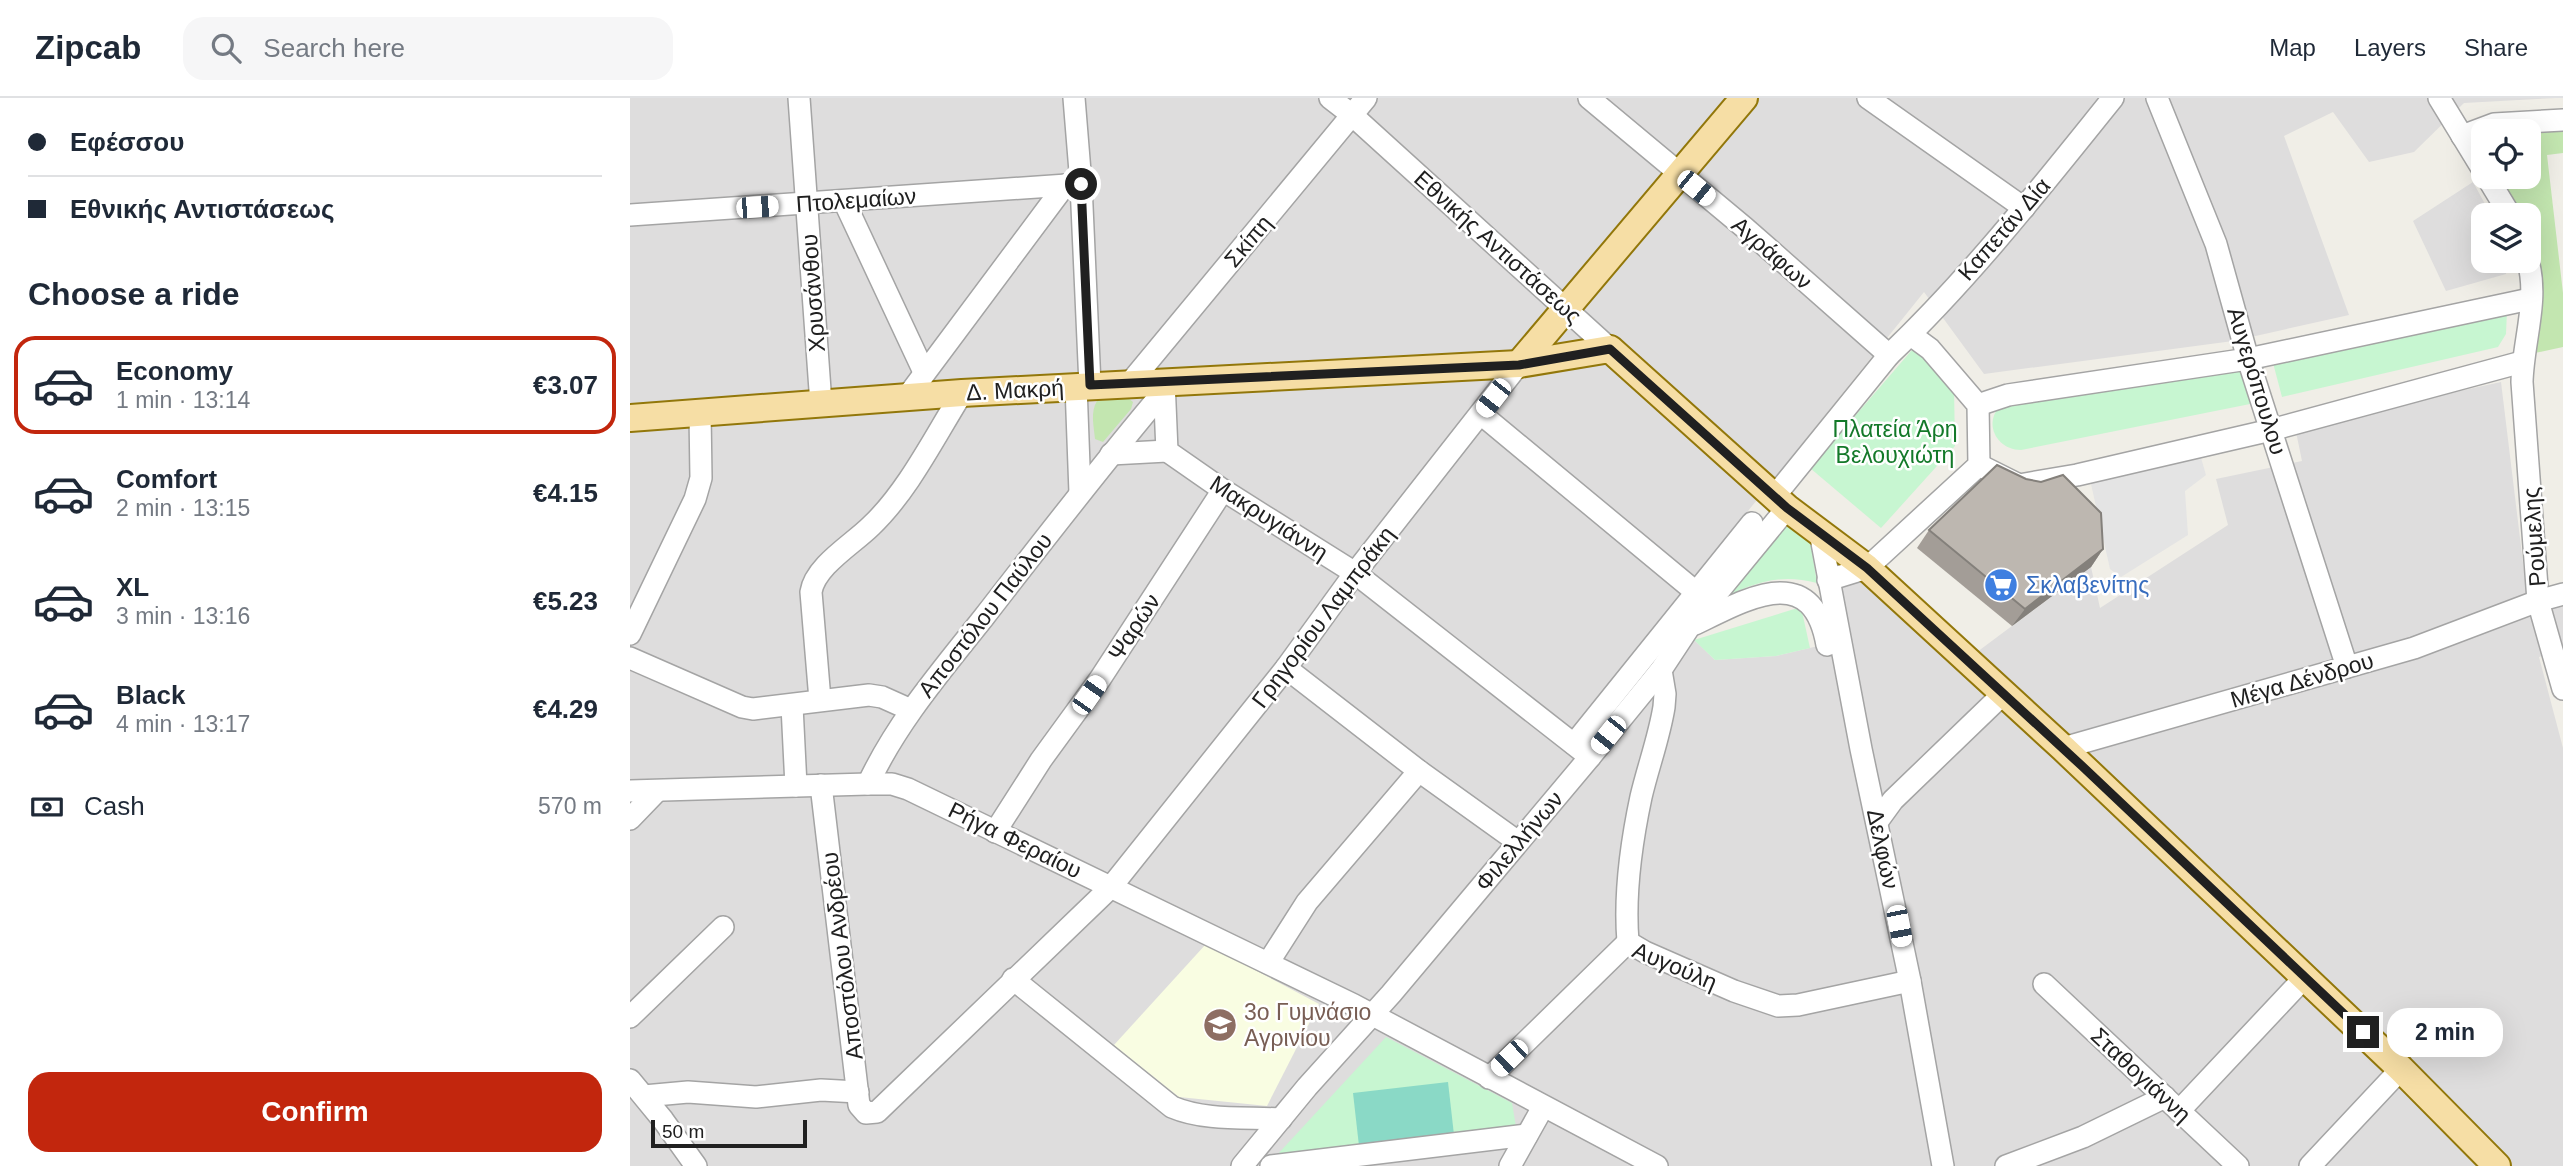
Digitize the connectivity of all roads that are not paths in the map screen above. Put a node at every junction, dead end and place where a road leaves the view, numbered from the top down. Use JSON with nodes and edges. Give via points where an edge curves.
{"nodes":[{"id":1,"x":799,"y":98,"type":"edge"},
{"id":2,"x":1074,"y":98,"type":"edge"},
{"id":3,"x":1330,"y":98,"type":"edge"},
{"id":4,"x":1366,"y":98,"type":"edge"},
{"id":5,"x":1590,"y":98,"type":"edge"},
{"id":6,"x":1744,"y":98,"type":"edge"},
{"id":7,"x":1868,"y":98,"type":"edge"},
{"id":8,"x":2112,"y":98,"type":"edge"},
{"id":9,"x":2157,"y":98,"type":"edge"},
{"id":10,"x":2439,"y":98,"type":"edge"},
{"id":11,"x":1352,"y":115,"type":"junction"},
{"id":12,"x":2563,"y":120,"type":"edge"},
{"id":13,"x":2462,"y":136,"type":"junction"},
{"id":14,"x":2471,"y":151,"type":"edge"},
{"id":15,"x":1679,"y":175,"type":"junction"},
{"id":16,"x":1073,"y":184,"type":"junction"},
{"id":17,"x":844,"y":201,"type":"junction"},
{"id":18,"x":808,"y":203,"type":"junction"},
{"id":19,"x":2024,"y":208,"type":"junction"},
{"id":20,"x":630,"y":215,"type":"edge"},
{"id":21,"x":2531,"y":273,"type":"edge"},
{"id":22,"x":2530,"y":299,"type":"junction"},
{"id":23,"x":1565,"y":309,"type":"junction"},
{"id":24,"x":1911,"y":335,"type":"junction"},
{"id":25,"x":1610,"y":349,"type":"junction"},
{"id":26,"x":1889,"y":355,"type":"junction"},
{"id":27,"x":2248,"y":359,"type":"junction"},
{"id":28,"x":1519,"y":365,"type":"junction"},
{"id":29,"x":924,"y":372,"type":"junction"},
{"id":30,"x":2522,"y":372,"type":"junction"},
{"id":31,"x":1130,"y":383,"type":"junction"},
{"id":32,"x":1083,"y":386,"type":"junction"},
{"id":33,"x":1164,"y":386,"type":"junction"},
{"id":34,"x":962,"y":393,"type":"junction"},
{"id":35,"x":907,"y":397,"type":"junction"},
{"id":36,"x":821,"y":404,"type":"junction"},
{"id":37,"x":1978,"y":405,"type":"junction"},
{"id":38,"x":700,"y":413,"type":"junction"},
{"id":39,"x":1481,"y":414,"type":"junction"},
{"id":40,"x":630,"y":418,"type":"edge"},
{"id":41,"x":2271,"y":429,"type":"junction"},
{"id":42,"x":1167,"y":451,"type":"junction"},
{"id":43,"x":1111,"y":454,"type":"junction"},
{"id":44,"x":1979,"y":465,"type":"junction"},
{"id":45,"x":1223,"y":490,"type":"junction"},
{"id":46,"x":1080,"y":493,"type":"junction"},
{"id":47,"x":1781,"y":502,"type":"junction"},
{"id":48,"x":1752,"y":523,"type":"dead end"},
{"id":49,"x":1820,"y":532,"type":"junction"},
{"id":50,"x":1867,"y":568,"type":"junction"},
{"id":51,"x":1355,"y":573,"type":"junction"},
{"id":52,"x":1828,"y":580,"type":"junction"},
{"id":53,"x":1697,"y":593,"type":"junction"},
{"id":54,"x":2563,"y":594,"type":"edge"},
{"id":55,"x":2538,"y":601,"type":"junction"},
{"id":56,"x":1690,"y":626,"type":"junction"},
{"id":57,"x":630,"y":634,"type":"edge"},
{"id":58,"x":630,"y":658,"type":"edge"},
{"id":59,"x":2347,"y":667,"type":"junction"},
{"id":60,"x":1286,"y":668,"type":"junction"},
{"id":61,"x":1661,"y":670,"type":"junction"},
{"id":62,"x":2563,"y":689,"type":"edge"},
{"id":63,"x":2003,"y":694,"type":"junction"},
{"id":64,"x":820,"y":700,"type":"junction"},
{"id":65,"x":792,"y":706,"type":"junction"},
{"id":66,"x":911,"y":710,"type":"junction"},
{"id":67,"x":2063,"y":748,"type":"junction"},
{"id":68,"x":1861,"y":749,"type":"junction"},
{"id":69,"x":1582,"y":750,"type":"junction"},
{"id":70,"x":1419,"y":771,"type":"junction"},
{"id":71,"x":868,"y":784,"type":"junction"},
{"id":72,"x":821,"y":785,"type":"junction"},
{"id":73,"x":796,"y":786,"type":"junction"},
{"id":74,"x":657,"y":791,"type":"junction"},
{"id":75,"x":630,"y":792,"type":"edge"},
{"id":76,"x":630,"y":819,"type":"edge"},
{"id":77,"x":1877,"y":822,"type":"junction"},
{"id":78,"x":995,"y":832,"type":"junction"},
{"id":79,"x":1518,"y":842,"type":"junction"},
{"id":80,"x":1111,"y":887,"type":"junction"},
{"id":81,"x":723,"y":927,"type":"dead end"},
{"id":82,"x":1628,"y":942,"type":"junction"},
{"id":83,"x":1268,"y":963,"type":"junction"},
{"id":84,"x":2305,"y":977,"type":"junction"},
{"id":85,"x":1013,"y":979,"type":"junction"},
{"id":86,"x":1910,"y":981,"type":"junction"},
{"id":87,"x":2045,"y":984,"type":"dead end"},
{"id":88,"x":1373,"y":1015,"type":"junction"},
{"id":89,"x":630,"y":1017,"type":"edge"},
{"id":90,"x":2402,"y":1069,"type":"junction"},
{"id":91,"x":1489,"y":1078,"type":"junction"},
{"id":92,"x":637,"y":1088,"type":"edge"},
{"id":93,"x":858,"y":1092,"type":"junction"},
{"id":94,"x":2172,"y":1104,"type":"junction"},
{"id":95,"x":1543,"y":1107,"type":"junction"},
{"id":96,"x":877,"y":1112,"type":"joint"},
{"id":97,"x":1280,"y":1119,"type":"junction"},
{"id":98,"x":1527,"y":1135,"type":"junction"},
{"id":99,"x":696,"y":1166,"type":"edge"},
{"id":100,"x":1242,"y":1166,"type":"edge"},
{"id":101,"x":1271,"y":1166,"type":"edge"},
{"id":102,"x":1510,"y":1166,"type":"edge"},
{"id":103,"x":1657,"y":1166,"type":"edge"},
{"id":104,"x":1943,"y":1166,"type":"edge"},
{"id":105,"x":2006,"y":1166,"type":"edge"},
{"id":106,"x":2238,"y":1166,"type":"edge"},
{"id":107,"x":2310,"y":1166,"type":"edge"},
{"id":108,"x":2497,"y":1166,"type":"edge"}],
"edges":[{"from":1,"to":18,"type":"street","name":"Χρυσάνθου"},
{"from":2,"to":16,"type":"street"},
{"from":3,"to":11,"type":"street","name":"Εθνικής Αντιστάσεως"},
{"from":4,"to":11,"type":"street","name":"Σκίπη"},
{"from":5,"to":15,"type":"street","name":"Αγράφων"},
{"from":6,"to":15,"type":"main road","name":"Γρηγορίου Λαμπράκη"},
{"from":7,"to":19,"type":"street"},
{"from":8,"to":19,"type":"street","name":"Καπετάν Δία"},
{"from":9,"to":27,"type":"street","name":"Αυγερόπουλου","via":[[2216,244]]},
{"from":10,"to":13,"type":"street"},
{"from":11,"to":23,"type":"street","name":"Εθνικής Αντιστάσεως"},
{"from":11,"to":31,"type":"street","name":"Σκίπη"},
{"from":12,"to":13,"type":"street","via":[[2494,124]]},
{"from":13,"to":14,"type":"street"},
{"from":15,"to":23,"type":"main road","name":"Γρηγορίου Λαμπράκη"},
{"from":15,"to":26,"type":"street","name":"Αγράφων"},
{"from":16,"to":17,"type":"street","name":"Πτολεμαίων"},
{"from":16,"to":29,"type":"street"},
{"from":16,"to":32,"type":"street"},
{"from":17,"to":18,"type":"street","name":"Πτολεμαίων"},
{"from":17,"to":29,"type":"street"},
{"from":18,"to":20,"type":"street","name":"Πτολεμαίων"},
{"from":18,"to":36,"type":"street","name":"Χρυσάνθου"},
{"from":19,"to":24,"type":"street","name":"Καπετάν Δία"},
{"from":21,"to":22,"type":"street","name":"Ρούμελης"},
{"from":22,"to":27,"type":"street"},
{"from":22,"to":30,"type":"street","name":"Ρούμελης"},
{"from":23,"to":25,"type":"street","name":"Εθνικής Αντιστάσεως"},
{"from":23,"to":28,"type":"main road","name":"Γρηγορίου Λαμπράκη"},
{"from":24,"to":26,"type":"street","name":"Καπετάν Δία"},
{"from":24,"to":37,"type":"street","via":[[1930,349]]},
{"from":25,"to":28,"type":"main road","name":"Δ. Μακρή"},
{"from":25,"to":47,"type":"main road","name":"Εθνικής Αντιστάσεως"},
{"from":26,"to":47,"type":"street","name":"Καπετάν Δία"},
{"from":27,"to":37,"type":"street","via":[[2008,395]]},
{"from":27,"to":41,"type":"street","name":"Αυγερόπουλου"},
{"from":28,"to":33,"type":"main road","name":"Δ. Μακρή"},
{"from":28,"to":39,"type":"street","name":"Γρηγορίου Λαμπράκη"},
{"from":29,"to":35,"type":"street"},
{"from":30,"to":41,"type":"street"},
{"from":30,"to":55,"type":"street","name":"Ρούμελης"},
{"from":31,"to":32,"type":"main road","name":"Δ. Μακρή"},
{"from":31,"to":33,"type":"main road","name":"Δ. Μακρή"},
{"from":32,"to":34,"type":"main road","name":"Δ. Μακρή"},
{"from":32,"to":46,"type":"street"},
{"from":33,"to":42,"type":"street"},
{"from":33,"to":43,"type":"street","name":"Αποστόλου Παύλου"},
{"from":34,"to":35,"type":"main road","name":"Δ. Μακρή"},
{"from":34,"to":64,"type":"street","via":[[893,503],[812,583]]},
{"from":35,"to":36,"type":"main road","name":"Δ. Μακρή"},
{"from":36,"to":38,"type":"main road","name":"Δ. Μακρή"},
{"from":37,"to":44,"type":"street"},
{"from":38,"to":40,"type":"main road","name":"Δ. Μακρή"},
{"from":38,"to":57,"type":"street","via":[[701,469],[695,499]]},
{"from":39,"to":51,"type":"street","name":"Γρηγορίου Λαμπράκη"},
{"from":39,"to":53,"type":"street"},
{"from":41,"to":44,"type":"street","via":[[2019,485]]},
{"from":41,"to":59,"type":"street","name":"Αυγερόπουλου"},
{"from":42,"to":43,"type":"street"},
{"from":42,"to":45,"type":"street","name":"Μακρυγιάννη"},
{"from":43,"to":46,"type":"street","name":"Αποστόλου Παύλου"},
{"from":44,"to":50,"type":"street"},
{"from":45,"to":51,"type":"street","name":"Μακρυγιάννη"},
{"from":45,"to":78,"type":"street","name":"Ψαρών"},
{"from":46,"to":66,"type":"street","name":"Αποστόλου Παύλου"},
{"from":47,"to":49,"type":"main road","name":"Εθνικής Αντιστάσεως"},
{"from":47,"to":56,"type":"street","name":"Φιλελλήνων"},
{"from":48,"to":53,"type":"street"},
{"from":49,"to":50,"type":"main road","name":"Εθνικής Αντιστάσεως"},
{"from":49,"to":52,"type":"street","name":"Δελφών"},
{"from":50,"to":52,"type":"street"},
{"from":50,"to":63,"type":"main road","name":"Εθνικής Αντιστάσεως"},
{"from":51,"to":60,"type":"street","name":"Γρηγορίου Λαμπράκη"},
{"from":51,"to":69,"type":"street","name":"Μακρυγιάννη"},
{"from":52,"to":68,"type":"street","name":"Δελφών"},
{"from":53,"to":69,"type":"street"},
{"from":54,"to":55,"type":"street","name":"Μέγα Δένδρου"},
{"from":55,"to":59,"type":"street","name":"Μέγα Δένδρου","via":[[2414,648]]},
{"from":55,"to":62,"type":"street","name":"Ρούμελης"},
{"from":56,"to":61,"type":"street","name":"Φιλελλήνων"},
{"from":56,"to":68,"type":"street","via":[[1766,596],[1802,596],[1822,621],[1844,733]]},
{"from":58,"to":65,"type":"street","via":[[742,707]]},
{"from":59,"to":67,"type":"street","name":"Μέγα Δένδρου"},
{"from":60,"to":70,"type":"street"},
{"from":60,"to":80,"type":"street","name":"Γρηγορίου Λαμπράκη"},
{"from":61,"to":69,"type":"street","name":"Φιλελλήνων"},
{"from":61,"to":82,"type":"street","via":[[1664,707],[1641,798],[1628,878]]},
{"from":63,"to":67,"type":"main road","name":"Εθνικής Αντιστάσεως"},
{"from":63,"to":77,"type":"street","via":[[1893,800]]},
{"from":64,"to":65,"type":"street"},
{"from":64,"to":66,"type":"street","via":[[869,695]]},
{"from":65,"to":73,"type":"street"},
{"from":66,"to":71,"type":"street","name":"Αποστόλου Παύλου"},
{"from":67,"to":84,"type":"main road","name":"Εθνικής Αντιστάσεως"},
{"from":68,"to":77,"type":"street","name":"Δελφών"},
{"from":69,"to":79,"type":"street","name":"Φιλελλήνων"},
{"from":70,"to":79,"type":"street"},
{"from":70,"to":83,"type":"street","via":[[1307,902]]},
{"from":71,"to":72,"type":"street","name":"Ρήγα Φεραίου"},
{"from":71,"to":78,"type":"street","name":"Ρήγα Φεραίου","via":[[908,789]]},
{"from":72,"to":73,"type":"street","name":"Ρήγα Φεραίου"},
{"from":72,"to":93,"type":"street","name":"Αποστόλου Ανδρέου"},
{"from":73,"to":74,"type":"street","name":"Ρήγα Φεραίου"},
{"from":74,"to":75,"type":"street","name":"Ρήγα Φεραίου"},
{"from":74,"to":76,"type":"street"},
{"from":77,"to":86,"type":"street","name":"Δελφών"},
{"from":78,"to":80,"type":"street","name":"Ρήγα Φεραίου"},
{"from":79,"to":88,"type":"street","name":"Φιλελλήνων"},
{"from":80,"to":83,"type":"street","name":"Ρήγα Φεραίου"},
{"from":80,"to":85,"type":"street","name":"Γρηγορίου Λαμπράκη"},
{"from":81,"to":89,"type":"street"},
{"from":82,"to":86,"type":"street","name":"Αυγούλη","via":[[1778,1006]]},
{"from":82,"to":91,"type":"street","name":"Αυγούλη"},
{"from":83,"to":88,"type":"street","name":"Ρήγα Φεραίου"},
{"from":84,"to":90,"type":"main road","name":"Εθνικής Αντιστάσεως"},
{"from":84,"to":94,"type":"street"},
{"from":85,"to":96,"type":"street","name":"Γρηγορίου Λαμπράκη"},
{"from":85,"to":97,"type":"street","via":[[1172,1107],[1185,1113]]},
{"from":86,"to":104,"type":"street","name":"Δελφών"},
{"from":87,"to":94,"type":"street","name":"Σταθογιάννη"},
{"from":88,"to":91,"type":"street","name":"Ρήγα Φεραίου"},
{"from":88,"to":97,"type":"street","name":"Φιλελλήνων"},
{"from":90,"to":107,"type":"street"},
{"from":90,"to":108,"type":"main road","name":"Εθνικής Αντιστάσεως"},
{"from":91,"to":95,"type":"street","name":"Ρήγα Φεραίου"},
{"from":92,"to":93,"type":"street","via":[[756,1097],[821,1090]]},
{"from":92,"to":99,"type":"street"},
{"from":93,"to":96,"type":"street","name":"Αποστόλου Ανδρέου","via":[[862,1110]]},
{"from":94,"to":105,"type":"street"},
{"from":94,"to":106,"type":"street","name":"Σταθογιάννη"},
{"from":95,"to":98,"type":"street"},
{"from":95,"to":103,"type":"street","name":"Ρήγα Φεραίου"},
{"from":97,"to":100,"type":"street","name":"Φιλελλήνων"},
{"from":98,"to":101,"type":"street"},
{"from":98,"to":102,"type":"street"}]}
